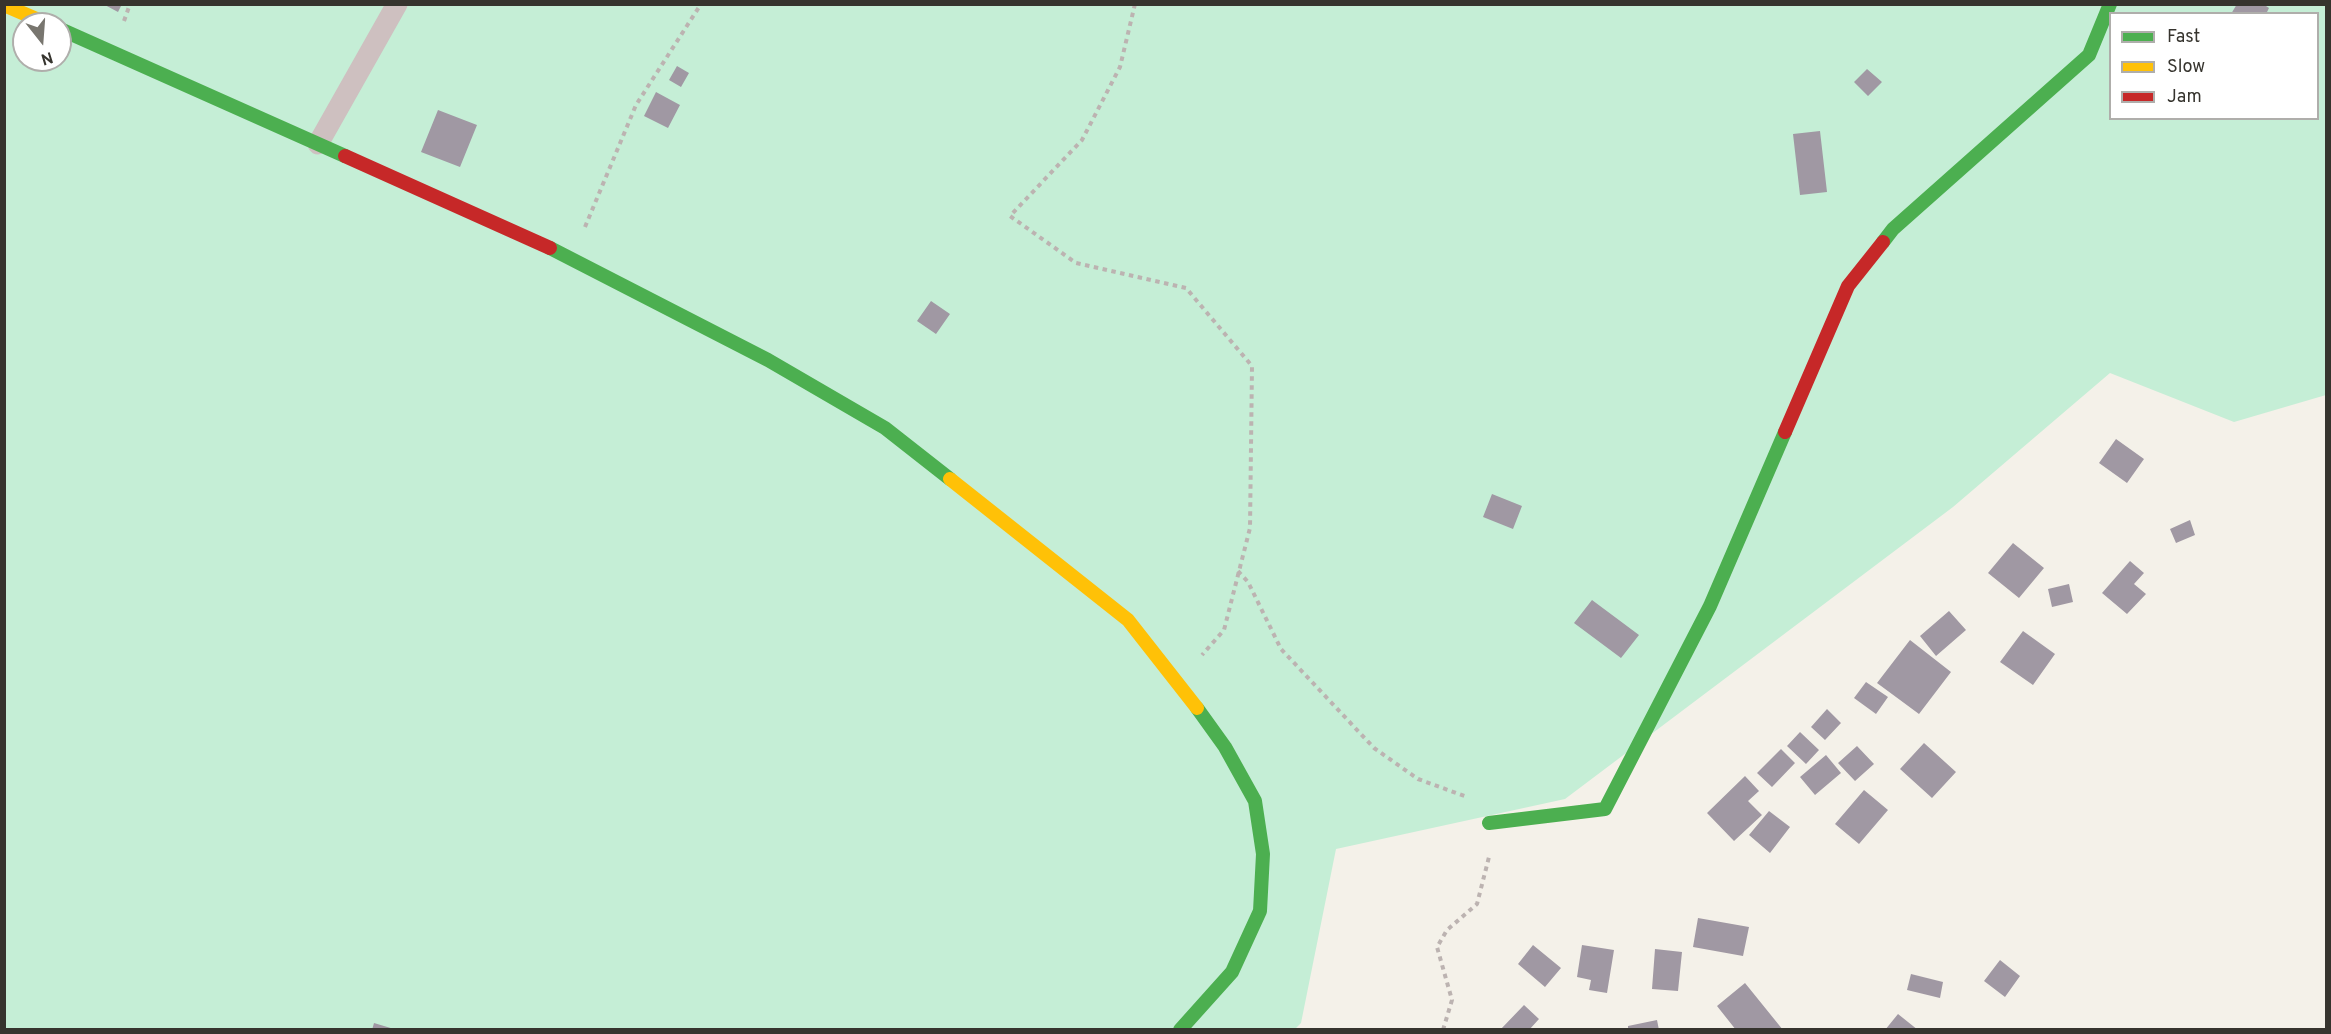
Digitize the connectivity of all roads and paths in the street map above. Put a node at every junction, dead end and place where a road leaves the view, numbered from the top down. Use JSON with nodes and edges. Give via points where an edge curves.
{"nodes":[{"id":1,"x":4,"y":4,"type":"edge"},
{"id":2,"x":398,"y":4,"type":"edge"},
{"id":3,"x":701,"y":4,"type":"edge"},
{"id":4,"x":1135,"y":4,"type":"edge"},
{"id":5,"x":2110,"y":4,"type":"edge"},
{"id":6,"x":22,"y":12,"type":"edge"},
{"id":7,"x":72,"y":34,"type":"edge"},
{"id":8,"x":318,"y":144,"type":"junction"},
{"id":9,"x":572,"y":258,"type":"junction"},
{"id":10,"x":1238,"y":571,"type":"junction"},
{"id":11,"x":1179,"y":682,"type":"junction"},
{"id":12,"x":1489,"y":823,"type":"junction"},
{"id":13,"x":1180,"y":1029,"type":"edge"},
{"id":14,"x":1443,"y":1029,"type":"edge"}],
"edges":[{"from":1,"to":6,"type":"street"},
{"from":2,"to":8,"type":"lane"},
{"from":3,"to":9,"type":"path","via":[[636,105]]},
{"from":4,"to":10,"type":"path","via":[[1120,67],[1082,140],[1010,216],[1076,262],[1186,288],[1252,366],[1250,528]]},
{"from":5,"to":12,"type":"street","via":[[2089,55],[1893,229],[1848,286],[1710,606],[1605,809]]},
{"from":7,"to":8,"type":"street"},
{"from":8,"to":9,"type":"street"},
{"from":9,"to":11,"type":"street","via":[[768,360],[885,428],[1128,620]]},
{"from":10,"to":11,"type":"path","via":[[1224,630]]},
{"from":10,"to":12,"type":"path","via":[[1248,582],[1281,649],[1374,748],[1418,779],[1476,800]]},
{"from":11,"to":13,"type":"street","via":[[1225,747],[1255,801],[1263,854],[1260,911],[1232,972]]},
{"from":12,"to":14,"type":"path","via":[[1489,861],[1477,904],[1447,930],[1437,947],[1452,1000]]}]}
